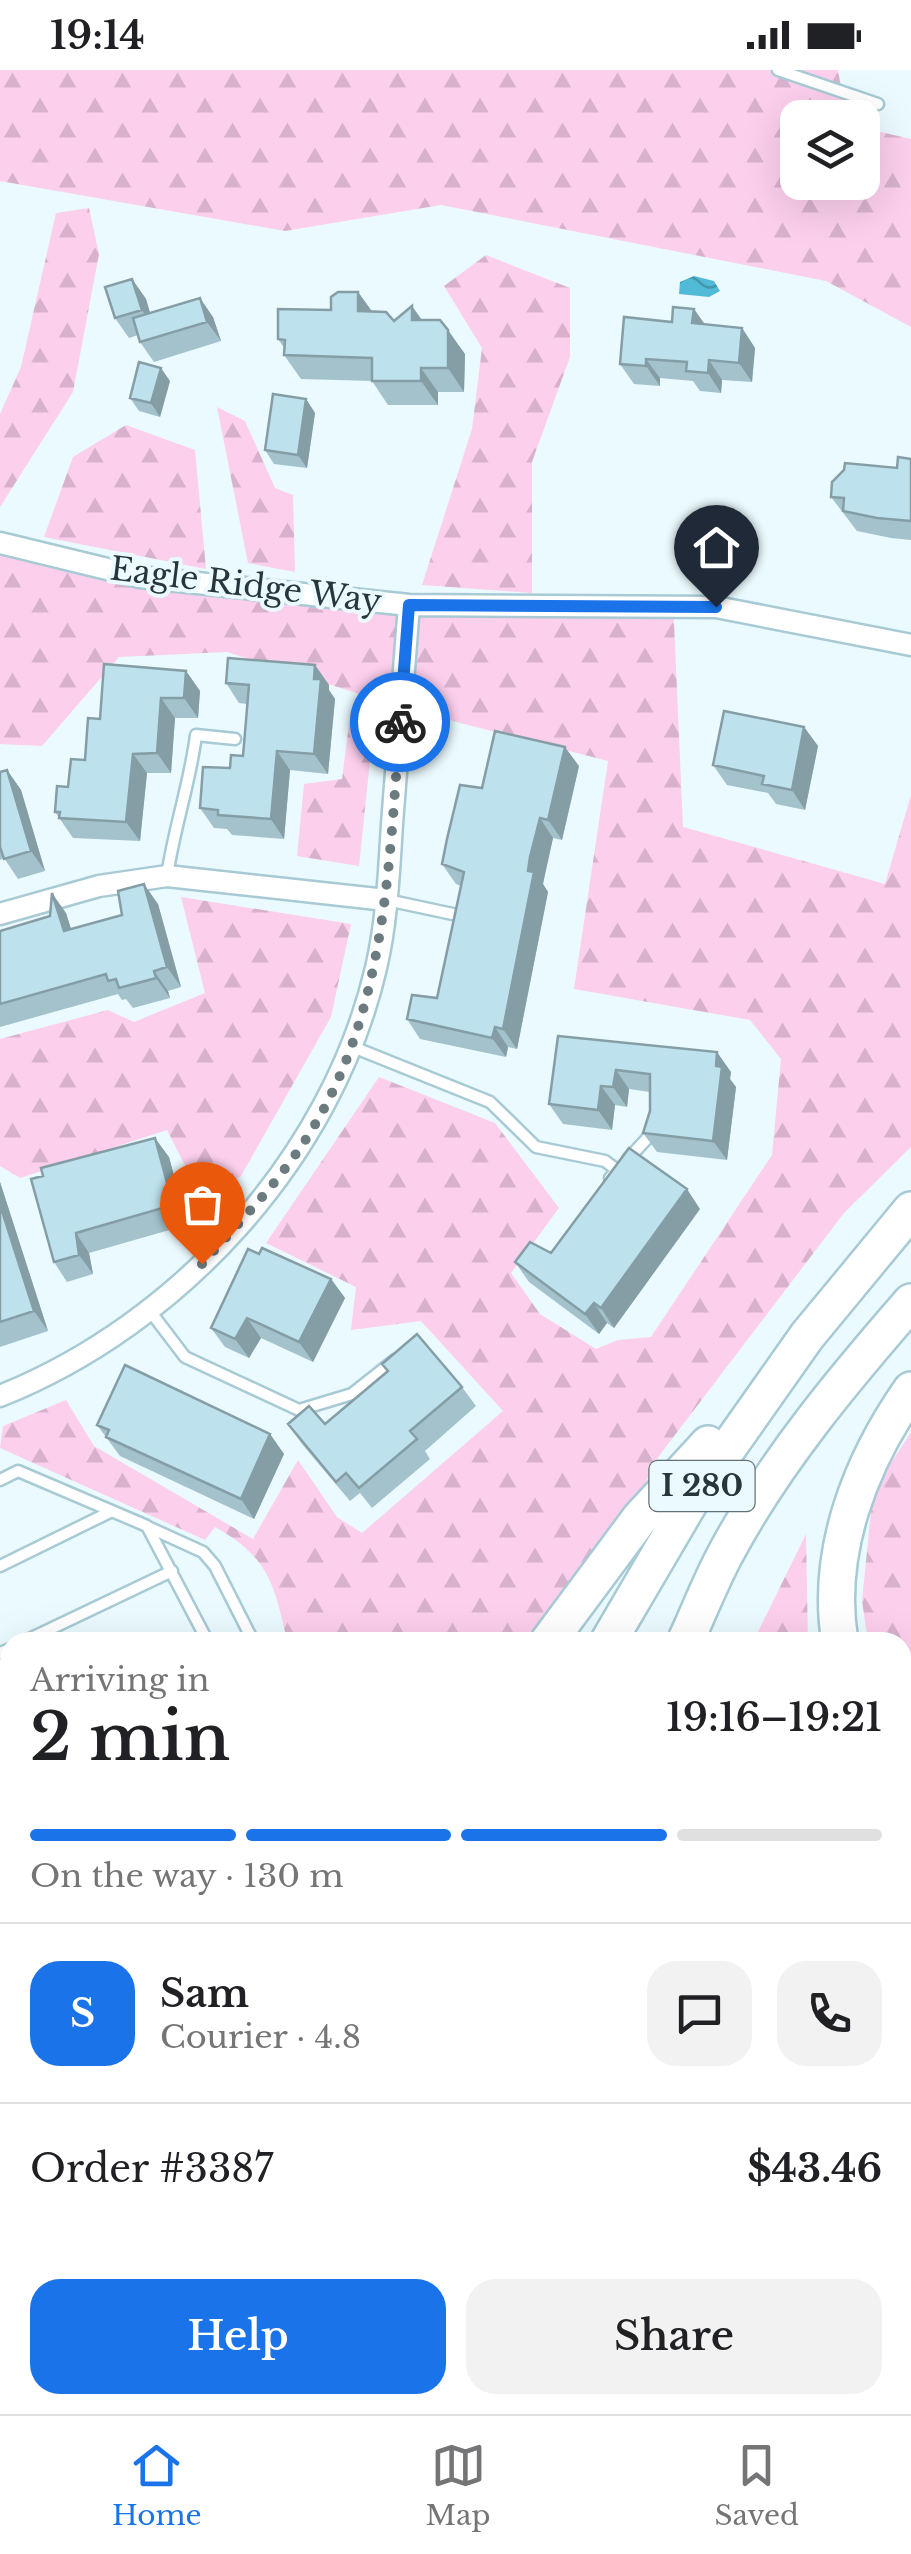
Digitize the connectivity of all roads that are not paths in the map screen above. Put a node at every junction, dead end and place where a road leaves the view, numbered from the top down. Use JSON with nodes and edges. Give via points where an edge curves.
{"nodes":[{"id":1,"x":778,"y":70,"type":"edge"},
{"id":2,"x":866,"y":100,"type":"edge"},
{"id":3,"x":0,"y":543,"type":"edge"},
{"id":4,"x":409,"y":605,"type":"junction"},
{"id":5,"x":911,"y":645,"type":"edge"},
{"id":6,"x":234,"y":739,"type":"dead end"},
{"id":7,"x":167,"y":876,"type":"junction"},
{"id":8,"x":386,"y":900,"type":"junction"},
{"id":9,"x":0,"y":914,"type":"edge"},
{"id":10,"x":458,"y":930,"type":"edge"},
{"id":11,"x":353,"y":1047,"type":"junction"},
{"id":12,"x":656,"y":1120,"type":"edge"},
{"id":13,"x":616,"y":1170,"type":"junction"},
{"id":14,"x":606,"y":1184,"type":"edge"},
{"id":15,"x":911,"y":1210,"type":"edge"},
{"id":16,"x":911,"y":1302,"type":"edge"},
{"id":17,"x":150,"y":1311,"type":"junction"},
{"id":18,"x":807,"y":1336,"type":"junction"},
{"id":19,"x":406,"y":1351,"type":"edge"},
{"id":20,"x":911,"y":1390,"type":"edge"},
{"id":21,"x":0,"y":1396,"type":"edge"},
{"id":22,"x":0,"y":1480,"type":"edge"},
{"id":23,"x":112,"y":1511,"type":"junction"},
{"id":24,"x":147,"y":1526,"type":"junction"},
{"id":25,"x":0,"y":1566,"type":"edge"},
{"id":26,"x":172,"y":1571,"type":"junction"},
{"id":27,"x":52,"y":1632,"type":"edge"},
{"id":28,"x":203,"y":1632,"type":"edge"},
{"id":29,"x":249,"y":1632,"type":"edge"},
{"id":30,"x":555,"y":1632,"type":"edge"},
{"id":31,"x":614,"y":1632,"type":"edge"},
{"id":32,"x":690,"y":1632,"type":"edge"},
{"id":33,"x":839,"y":1632,"type":"edge"}],
"edges":[{"from":1,"to":2,"type":"lane"},
{"from":3,"to":4,"type":"street","name":"Eagle Ridge Way","via":[[140,577]]},
{"from":4,"to":5,"type":"street","name":"Eagle Ridge Way","via":[[716,607]]},
{"from":4,"to":8,"type":"street"},
{"from":6,"to":7,"type":"lane","via":[[196,734]]},
{"from":7,"to":8,"type":"street"},
{"from":7,"to":9,"type":"street","via":[[99,886]]},
{"from":8,"to":10,"type":"lane","via":[[462,914]]},
{"from":8,"to":11,"type":"street","via":[[377,966]]},
{"from":11,"to":13,"type":"lane","via":[[490,1102],[536,1148]]},
{"from":11,"to":17,"type":"street","via":[[288,1166],[202,1264]]},
{"from":12,"to":13,"type":"lane","via":[[644,1145]]},
{"from":13,"to":14,"type":"lane"},
{"from":15,"to":18,"type":"highway","number":"I 280"},
{"from":16,"to":32,"type":"highway","number":"I 280","via":[[782,1464],[726,1551]]},
{"from":17,"to":19,"type":"lane","via":[[185,1357],[300,1410],[352,1394]]},
{"from":17,"to":21,"type":"street","via":[[96,1349]]},
{"from":18,"to":30,"type":"highway","via":[[640,1518]]},
{"from":18,"to":31,"type":"highway","number":"I 280","via":[[690,1502]]},
{"from":20,"to":33,"type":"highway","via":[[852,1505],[836,1588]]},
{"from":22,"to":23,"type":"lane","via":[[18,1471]]},
{"from":23,"to":24,"type":"lane"},
{"from":23,"to":25,"type":"lane"},
{"from":24,"to":26,"type":"lane"},
{"from":24,"to":29,"type":"lane","via":[[202,1552],[216,1566]]},
{"from":26,"to":27,"type":"lane"},
{"from":26,"to":28,"type":"lane"}]}
